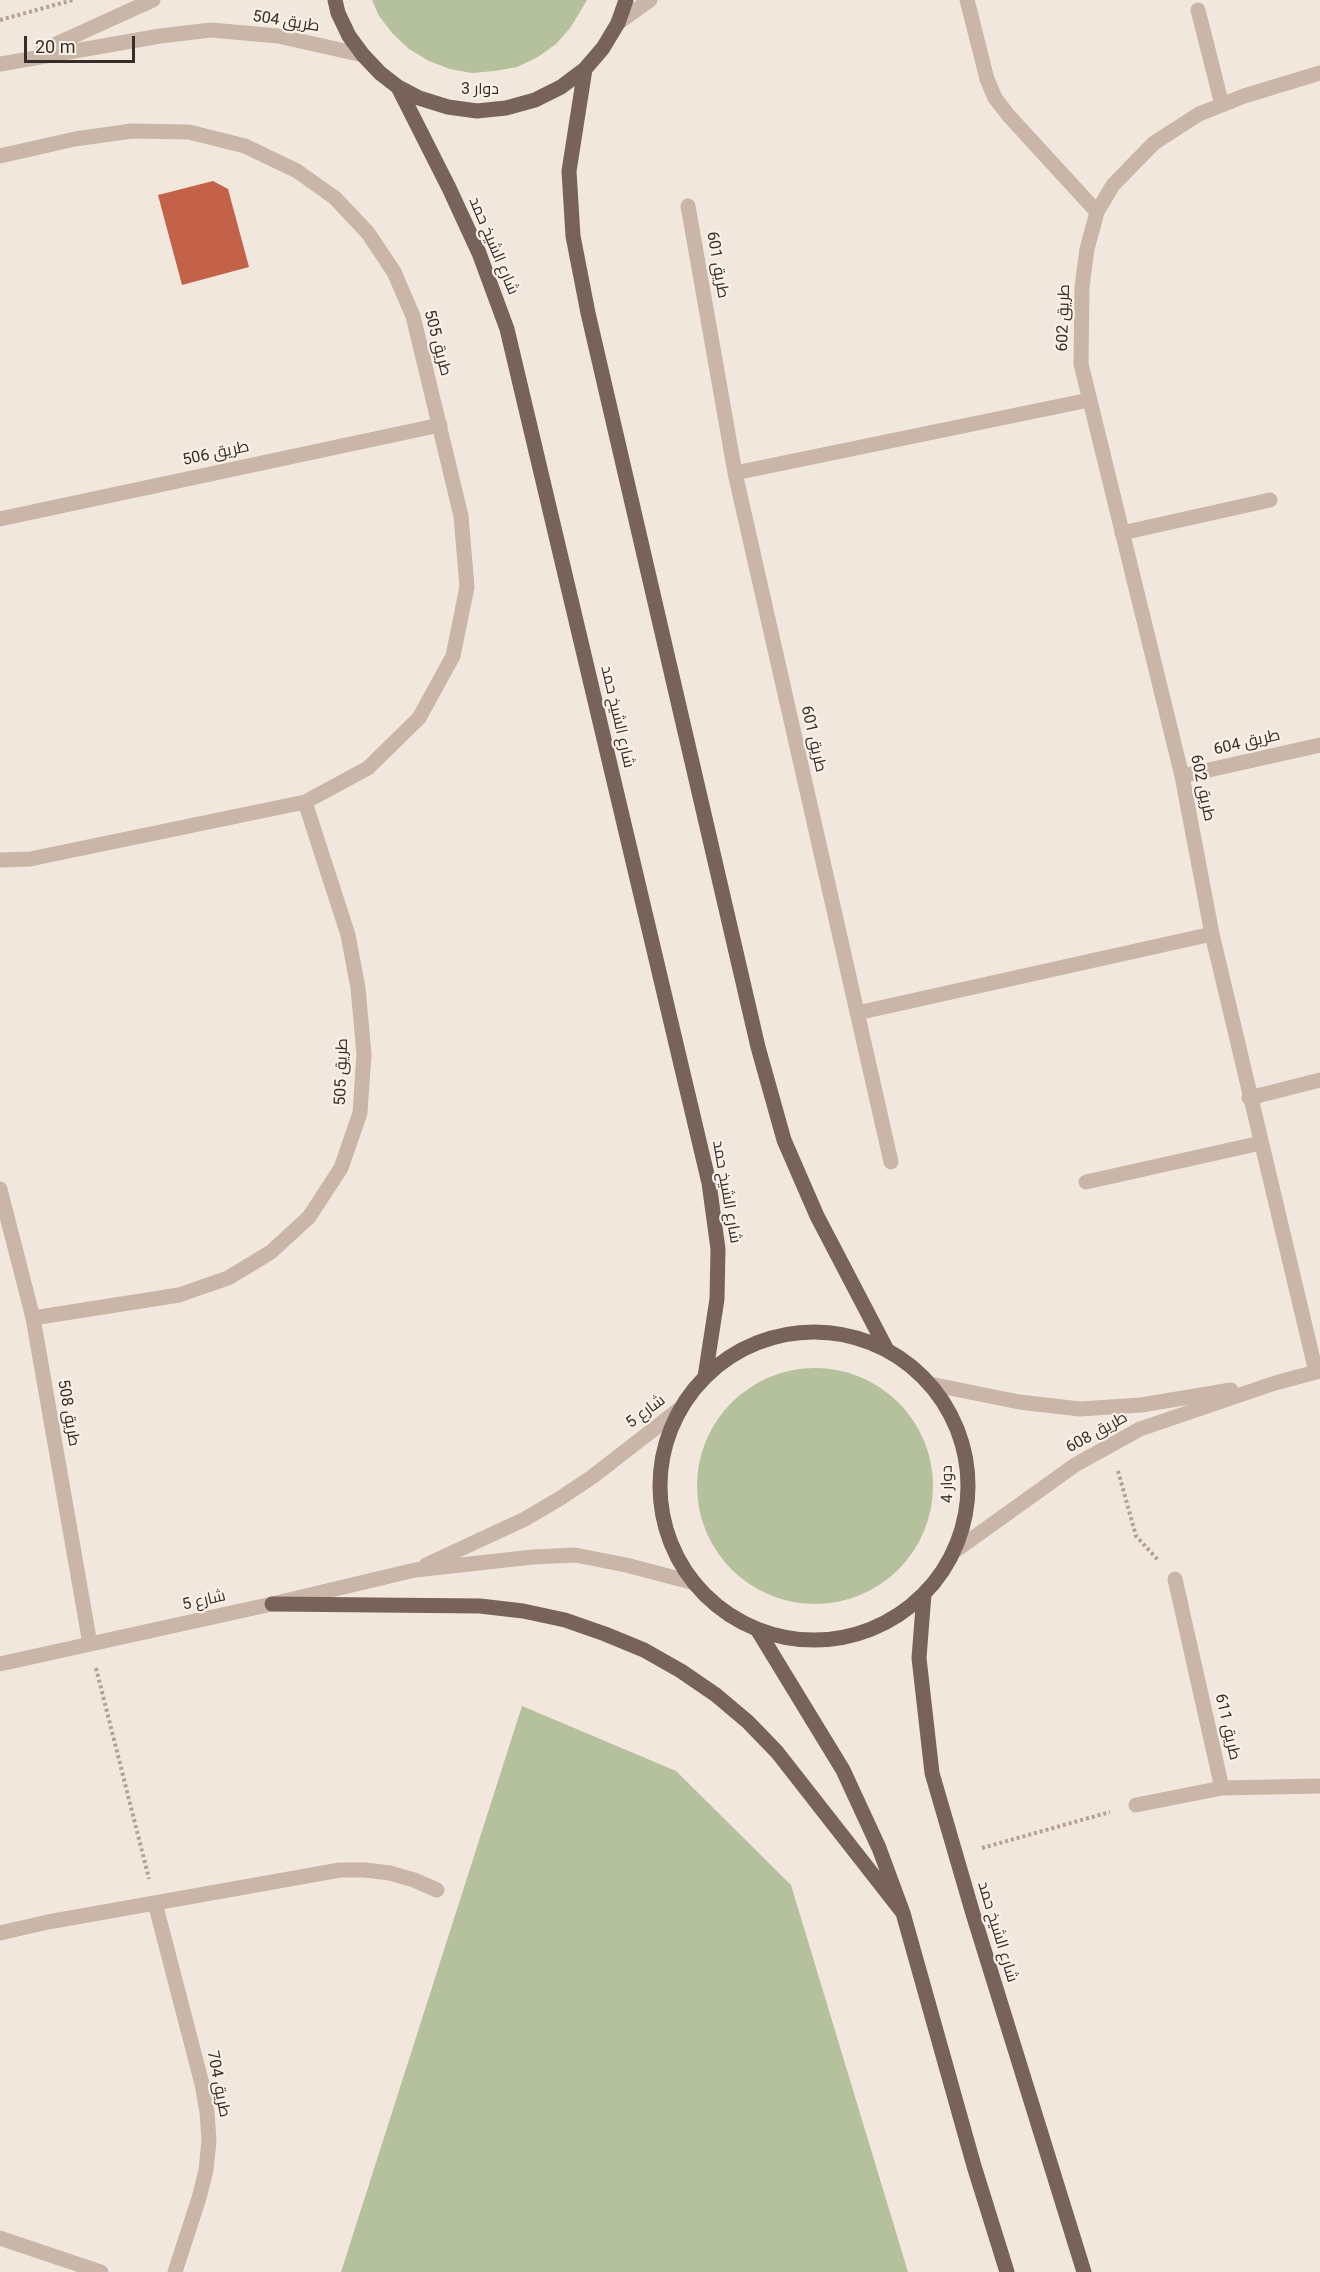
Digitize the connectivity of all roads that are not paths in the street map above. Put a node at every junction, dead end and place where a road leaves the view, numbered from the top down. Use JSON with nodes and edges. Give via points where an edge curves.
{"nodes":[{"id":1,"x":153,"y":0,"type":"edge"},
{"id":2,"x":334,"y":0,"type":"edge"},
{"id":3,"x":626,"y":0,"type":"edge"},
{"id":4,"x":650,"y":0,"type":"edge"},
{"id":5,"x":967,"y":0,"type":"edge"},
{"id":6,"x":1198,"y":10,"type":"dead end"},
{"id":7,"x":618,"y":23,"type":"junction"},
{"id":8,"x":363,"y":56,"type":"junction"},
{"id":9,"x":24,"y":58,"type":"junction"},
{"id":10,"x":0,"y":63,"type":"edge"},
{"id":11,"x":585,"y":69,"type":"junction"},
{"id":12,"x":1320,"y":74,"type":"edge"},
{"id":13,"x":398,"y":87,"type":"junction"},
{"id":14,"x":1222,"y":105,"type":"junction"},
{"id":15,"x":0,"y":156,"type":"edge"},
{"id":16,"x":688,"y":206,"type":"dead end"},
{"id":17,"x":1097,"y":212,"type":"junction"},
{"id":18,"x":1089,"y":400,"type":"junction"},
{"id":19,"x":440,"y":425,"type":"junction"},
{"id":20,"x":735,"y":473,"type":"junction"},
{"id":21,"x":1270,"y":500,"type":"dead end"},
{"id":22,"x":0,"y":519,"type":"edge"},
{"id":23,"x":1122,"y":533,"type":"junction"},
{"id":24,"x":1320,"y":745,"type":"edge"},
{"id":25,"x":1182,"y":776,"type":"junction"},
{"id":26,"x":305,"y":801,"type":"junction"},
{"id":27,"x":0,"y":860,"type":"edge"},
{"id":28,"x":1212,"y":934,"type":"junction"},
{"id":29,"x":857,"y":1013,"type":"junction"},
{"id":30,"x":1320,"y":1080,"type":"edge"},
{"id":31,"x":1249,"y":1098,"type":"junction"},
{"id":32,"x":1261,"y":1143,"type":"junction"},
{"id":33,"x":891,"y":1162,"type":"dead end"},
{"id":34,"x":1086,"y":1182,"type":"dead end"},
{"id":35,"x":0,"y":1189,"type":"edge"},
{"id":36,"x":33,"y":1318,"type":"junction"},
{"id":37,"x":886,"y":1350,"type":"junction"},
{"id":38,"x":1318,"y":1371,"type":"edge"},
{"id":39,"x":705,"y":1377,"type":"junction"},
{"id":40,"x":1275,"y":1383,"type":"junction"},
{"id":41,"x":930,"y":1384,"type":"junction"},
{"id":42,"x":681,"y":1408,"type":"junction"},
{"id":43,"x":955,"y":1551,"type":"junction"},
{"id":44,"x":415,"y":1570,"type":"junction"},
{"id":45,"x":1175,"y":1579,"type":"road end"},
{"id":46,"x":695,"y":1583,"type":"junction"},
{"id":47,"x":924,"y":1594,"type":"junction"},
{"id":48,"x":272,"y":1604,"type":"junction"},
{"id":49,"x":757,"y":1629,"type":"junction"},
{"id":50,"x":90,"y":1644,"type":"junction"},
{"id":51,"x":0,"y":1664,"type":"edge"},
{"id":52,"x":1320,"y":1786,"type":"edge"},
{"id":53,"x":1222,"y":1788,"type":"junction"},
{"id":54,"x":1136,"y":1805,"type":"road end"},
{"id":55,"x":436,"y":1890,"type":"dead end"},
{"id":56,"x":155,"y":1903,"type":"junction"},
{"id":57,"x":903,"y":1912,"type":"junction"},
{"id":58,"x":0,"y":1933,"type":"edge"},
{"id":59,"x":0,"y":2238,"type":"edge"},
{"id":60,"x":101,"y":2272,"type":"edge"},
{"id":61,"x":175,"y":2272,"type":"edge"},
{"id":62,"x":1007,"y":2272,"type":"edge"},
{"id":63,"x":1084,"y":2272,"type":"edge"}],
"edges":[{"from":1,"to":9,"type":"street","name":"طريق 504"},
{"from":2,"to":8,"type":"main road","name":"دوار 3","via":[[349,36]]},
{"from":3,"to":7,"type":"main road","name":"دوار 3"},
{"from":4,"to":7,"type":"street"},
{"from":5,"to":17,"type":"street","via":[[995,98]]},
{"from":6,"to":14,"type":"street"},
{"from":7,"to":11,"type":"main road","name":"دوار 3"},
{"from":8,"to":9,"type":"street","name":"طريق 504","via":[[278,36],[211,30]]},
{"from":8,"to":13,"type":"main road","name":"دوار 3"},
{"from":9,"to":10,"type":"street","name":"طريق 504"},
{"from":11,"to":13,"type":"main road","name":"دوار 3","via":[[535,100],[477,111],[448,107]]},
{"from":11,"to":37,"type":"main road","via":[[569,171],[573,236],[758,1047],[784,1140],[817,1216]]},
{"from":12,"to":14,"type":"street","name":"طريق 602"},
{"from":13,"to":39,"type":"main road","name":"شارع الشيخ حمد","via":[[479,253],[507,329],[708,1183],[718,1249],[717,1299]]},
{"from":14,"to":17,"type":"street","name":"طريق 602","via":[[1199,114],[1154,143],[1113,185]]},
{"from":15,"to":19,"type":"street","name":"طريق 505","via":[[132,131],[189,132],[245,146],[297,171],[335,198],[368,232],[394,272],[413,316]]},
{"from":16,"to":20,"type":"street","name":"طريق 601"},
{"from":17,"to":18,"type":"street","name":"طريق 602","via":[[1082,287],[1081,364]]},
{"from":18,"to":20,"type":"street"},
{"from":18,"to":23,"type":"street","name":"طريق 602"},
{"from":19,"to":22,"type":"street","name":"طريق 506"},
{"from":19,"to":26,"type":"street","name":"طريق 505","via":[[461,516],[467,586],[453,656],[419,718],[369,768]]},
{"from":20,"to":29,"type":"street","name":"طريق 601"},
{"from":21,"to":23,"type":"street"},
{"from":23,"to":25,"type":"street","name":"طريق 602"},
{"from":24,"to":25,"type":"street","name":"طريق 604"},
{"from":25,"to":28,"type":"street","name":"طريق 602"},
{"from":26,"to":27,"type":"street","name":"طريق 505","via":[[30,859]]},
{"from":26,"to":36,"type":"street","name":"طريق 505","via":[[348,935],[358,988],[363,1054],[360,1113],[341,1168],[309,1217],[271,1252],[228,1278],[179,1295]]},
{"from":28,"to":29,"type":"street"},
{"from":28,"to":31,"type":"street","name":"طريق 602"},
{"from":29,"to":33,"type":"street","name":"طريق 601"},
{"from":30,"to":31,"type":"street"},
{"from":31,"to":32,"type":"street","name":"طريق 602"},
{"from":32,"to":34,"type":"street"},
{"from":32,"to":38,"type":"street","name":"طريق 602"},
{"from":35,"to":36,"type":"street","name":"طريق 508"},
{"from":36,"to":50,"type":"street","name":"طريق 508"},
{"from":37,"to":39,"type":"main road","name":"دوار 4","via":[[833,1333],[796,1334],[752,1345]]},
{"from":37,"to":41,"type":"main road","name":"دوار 4"},
{"from":38,"to":40,"type":"street","name":"طريق 608"},
{"from":39,"to":42,"type":"main road","name":"دوار 4"},
{"from":40,"to":41,"type":"street","name":"طريق 608","via":[[1141,1405],[1080,1409],[1019,1402]]},
{"from":40,"to":43,"type":"street","name":"طريق 608","via":[[1140,1429],[1074,1466]]},
{"from":41,"to":43,"type":"main road","name":"دوار 4","via":[[953,1419],[965,1450],[968,1500]]},
{"from":42,"to":44,"type":"street","name":"شارع 5","via":[[559,1499]]},
{"from":42,"to":46,"type":"main road","name":"دوار 4","via":[[669,1434],[660,1488],[670,1542]]},
{"from":43,"to":47,"type":"main road","name":"دوار 4"},
{"from":44,"to":46,"type":"street","name":"شارع 5","via":[[575,1556]]},
{"from":44,"to":48,"type":"street","name":"شارع 5"},
{"from":45,"to":53,"type":"street","name":"طريق 611"},
{"from":46,"to":49,"type":"main road","name":"دوار 4","via":[[717,1605]]},
{"from":47,"to":49,"type":"main road","name":"دوار 4","via":[[874,1628],[846,1636],[806,1639]]},
{"from":47,"to":63,"type":"main road","name":"شارع الشيخ حمد","via":[[919,1658],[931,1761],[955,1855]]},
{"from":48,"to":50,"type":"street","name":"شارع 5"},
{"from":48,"to":57,"type":"main road","via":[[480,1606],[523,1611],[565,1620],[644,1650],[716,1695],[748,1722],[777,1752]]},
{"from":49,"to":57,"type":"main road","via":[[843,1770]]},
{"from":50,"to":51,"type":"street","name":"شارع 5"},
{"from":52,"to":53,"type":"street"},
{"from":53,"to":54,"type":"street"},
{"from":55,"to":56,"type":"street","via":[[390,1873],[340,1870]]},
{"from":56,"to":58,"type":"street"},
{"from":56,"to":61,"type":"street","name":"طريق 704","via":[[202,2084],[208,2131],[202,2189]]},
{"from":57,"to":62,"type":"main road"},
{"from":59,"to":60,"type":"street"}]}
